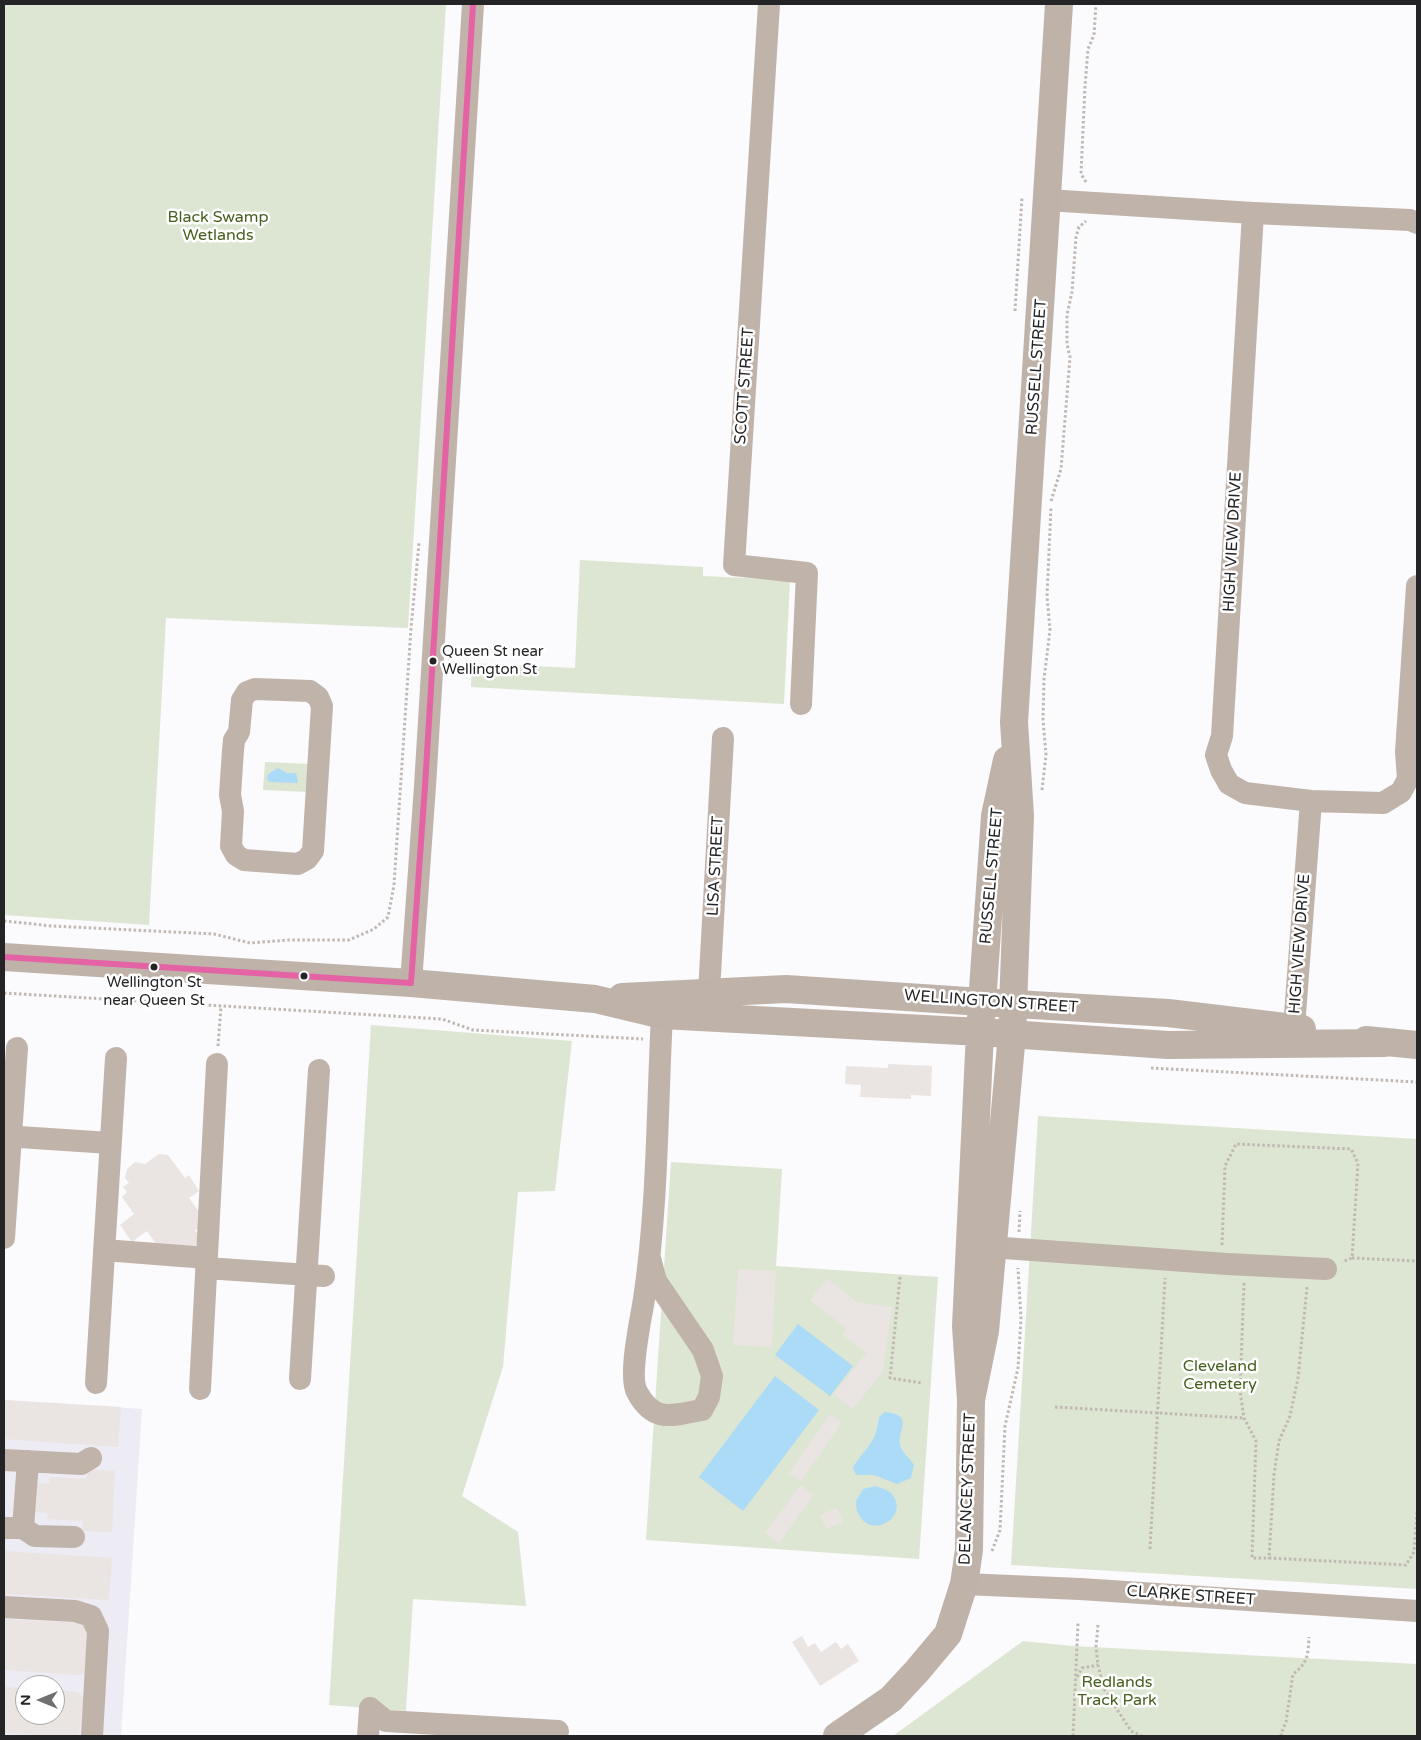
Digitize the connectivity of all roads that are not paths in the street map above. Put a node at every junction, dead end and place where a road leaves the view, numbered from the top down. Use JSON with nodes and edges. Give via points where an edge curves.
{"nodes":[{"id":1,"x":473,"y":4,"type":"edge"},
{"id":2,"x":769,"y":4,"type":"edge"},
{"id":3,"x":1060,"y":6,"type":"edge"},
{"id":4,"x":1035,"y":199,"type":"junction"},
{"id":5,"x":1253,"y":213,"type":"junction"},
{"id":6,"x":1417,"y":223,"type":"edge"},
{"id":7,"x":1417,"y":586,"type":"edge"},
{"id":8,"x":801,"y":704,"type":"dead end"},
{"id":9,"x":1014,"y":722,"type":"junction"},
{"id":10,"x":723,"y":738,"type":"dead end"},
{"id":11,"x":318,"y":779,"type":"joint"},
{"id":12,"x":1311,"y":801,"type":"junction"},
{"id":13,"x":4,"y":957,"type":"edge"},
{"id":14,"x":411,"y":983,"type":"junction"},
{"id":15,"x":709,"y":993,"type":"junction"},
{"id":16,"x":904,"y":997,"type":"junction"},
{"id":17,"x":596,"y":999,"type":"junction"},
{"id":18,"x":982,"y":1002,"type":"junction"},
{"id":19,"x":1013,"y":1004,"type":"junction"},
{"id":20,"x":661,"y":1027,"type":"junction"},
{"id":21,"x":902,"y":1028,"type":"junction"},
{"id":22,"x":1294,"y":1028,"type":"junction"},
{"id":23,"x":980,"y":1032,"type":"junction"},
{"id":24,"x":1012,"y":1034,"type":"junction"},
{"id":25,"x":1384,"y":1043,"type":"junction"},
{"id":26,"x":1417,"y":1045,"type":"edge"},
{"id":27,"x":17,"y":1048,"type":"dead end"},
{"id":28,"x":116,"y":1058,"type":"dead end"},
{"id":29,"x":217,"y":1064,"type":"road end"},
{"id":30,"x":319,"y":1070,"type":"dead end"},
{"id":31,"x":7,"y":1136,"type":"edge"},
{"id":32,"x":110,"y":1143,"type":"junction"},
{"id":33,"x":996,"y":1206,"type":"junction"},
{"id":34,"x":4,"y":1238,"type":"edge"},
{"id":35,"x":981,"y":1246,"type":"junction"},
{"id":36,"x":104,"y":1250,"type":"junction"},
{"id":37,"x":650,"y":1258,"type":"junction"},
{"id":38,"x":207,"y":1263,"type":"junction"},
{"id":39,"x":1318,"y":1268,"type":"road end"},
{"id":40,"x":315,"y":1275,"type":"junction"},
{"id":41,"x":300,"y":1379,"type":"dead end"},
{"id":42,"x":96,"y":1383,"type":"dead end"},
{"id":43,"x":200,"y":1389,"type":"dead end"},
{"id":44,"x":91,"y":1458,"type":"dead end"},
{"id":45,"x":4,"y":1460,"type":"edge"},
{"id":46,"x":28,"y":1461,"type":"junction"},
{"id":47,"x":14,"y":1528,"type":"edge"},
{"id":48,"x":74,"y":1537,"type":"dead end"},
{"id":49,"x":976,"y":1584,"type":"junction"},
{"id":50,"x":4,"y":1606,"type":"edge"},
{"id":51,"x":1417,"y":1611,"type":"edge"},
{"id":52,"x":558,"y":1731,"type":"dead end"},
{"id":53,"x":92,"y":1736,"type":"edge"},
{"id":54,"x":368,"y":1736,"type":"edge"},
{"id":55,"x":838,"y":1736,"type":"edge"}],
"edges":[{"from":1,"to":14,"type":"street"},
{"from":2,"to":8,"type":"street","name":"SCOTT STREET","via":[[734,565],[807,573]]},
{"from":3,"to":4,"type":"main road","name":"RUSSELL STREET"},
{"from":4,"to":5,"type":"street"},
{"from":4,"to":9,"type":"main road","name":"RUSSELL STREET"},
{"from":5,"to":6,"type":"street","via":[[1410,220]]},
{"from":5,"to":12,"type":"street","name":"HIGH VIEW DRIVE","via":[[1222,736],[1216,755],[1229,784],[1245,793]]},
{"from":7,"to":12,"type":"street","name":"HIGH VIEW DRIVE","via":[[1406,752],[1408,778],[1401,792],[1383,803]]},
{"from":9,"to":18,"type":"main road","name":"RUSSELL STREET","via":[[995,816]]},
{"from":9,"to":19,"type":"main road","name":"RUSSELL STREET","via":[[1020,816]]},
{"from":10,"to":15,"type":"street","name":"LISA STREET"},
{"from":11,"to":11,"type":"street","via":[[322,706],[318,697],[310,691],[255,689],[247,692],[242,700],[239,732],[233,750],[231,846],[236,855],[244,860],[298,864],[307,859],[313,851]]},
{"from":12,"to":22,"type":"street","name":"HIGH VIEW DRIVE"},
{"from":13,"to":14,"type":"main road","name":"WELLINGTON STREET"},
{"from":14,"to":17,"type":"main road","name":"WELLINGTON STREET"},
{"from":15,"to":16,"type":"main road","name":"WELLINGTON STREET","via":[[786,989]]},
{"from":15,"to":17,"type":"main road","name":"WELLINGTON STREET"},
{"from":16,"to":18,"type":"main road","name":"WELLINGTON STREET"},
{"from":16,"to":21,"type":"street"},
{"from":17,"to":20,"type":"main road","name":"WELLINGTON STREET"},
{"from":18,"to":19,"type":"main road","name":"WELLINGTON STREET"},
{"from":18,"to":23,"type":"main road","name":"RUSSELL STREET"},
{"from":19,"to":22,"type":"main road","name":"WELLINGTON STREET","via":[[1168,1013]]},
{"from":19,"to":24,"type":"main road","name":"RUSSELL STREET"},
{"from":20,"to":21,"type":"main road","name":"WELLINGTON STREET"},
{"from":20,"to":37,"type":"street"},
{"from":21,"to":23,"type":"main road","name":"WELLINGTON STREET"},
{"from":22,"to":25,"type":"main road","name":"WELLINGTON STREET"},
{"from":23,"to":24,"type":"main road","name":"WELLINGTON STREET"},
{"from":23,"to":33,"type":"main road","name":"DELANCEY STREET"},
{"from":24,"to":25,"type":"main road","name":"WELLINGTON STREET","via":[[1168,1044]]},
{"from":24,"to":33,"type":"main road","name":"DELANCEY STREET"},
{"from":25,"to":26,"type":"main road","name":"WELLINGTON STREET"},
{"from":27,"to":31,"type":"street"},
{"from":28,"to":32,"type":"street"},
{"from":29,"to":38,"type":"street"},
{"from":30,"to":40,"type":"street"},
{"from":31,"to":32,"type":"street"},
{"from":31,"to":34,"type":"street"},
{"from":32,"to":36,"type":"street"},
{"from":33,"to":35,"type":"main road","name":"DELANCEY STREET"},
{"from":35,"to":39,"type":"street"},
{"from":35,"to":49,"type":"main road","name":"DELANCEY STREET","via":[[966,1326],[971,1400],[969,1550]]},
{"from":36,"to":38,"type":"street"},
{"from":36,"to":42,"type":"street"},
{"from":37,"to":37,"type":"street","via":[[633,1368],[636,1391],[649,1408],[664,1416],[702,1410],[709,1397],[712,1376],[709,1367],[702,1350],[656,1281]]},
{"from":38,"to":40,"type":"street"},
{"from":38,"to":43,"type":"street"},
{"from":40,"to":41,"type":"street"},
{"from":44,"to":46,"type":"street","via":[[81,1464]]},
{"from":45,"to":46,"type":"street"},
{"from":46,"to":47,"type":"street"},
{"from":47,"to":48,"type":"street","via":[[36,1536]]},
{"from":49,"to":51,"type":"street","name":"CLARKE STREET"},
{"from":49,"to":55,"type":"main road","name":"DELANCEY STREET","via":[[948,1634],[918,1671],[891,1699]]},
{"from":50,"to":53,"type":"street","via":[[75,1611],[91,1616],[98,1631]]},
{"from":52,"to":54,"type":"street","via":[[386,1721],[370,1708]]}]}
